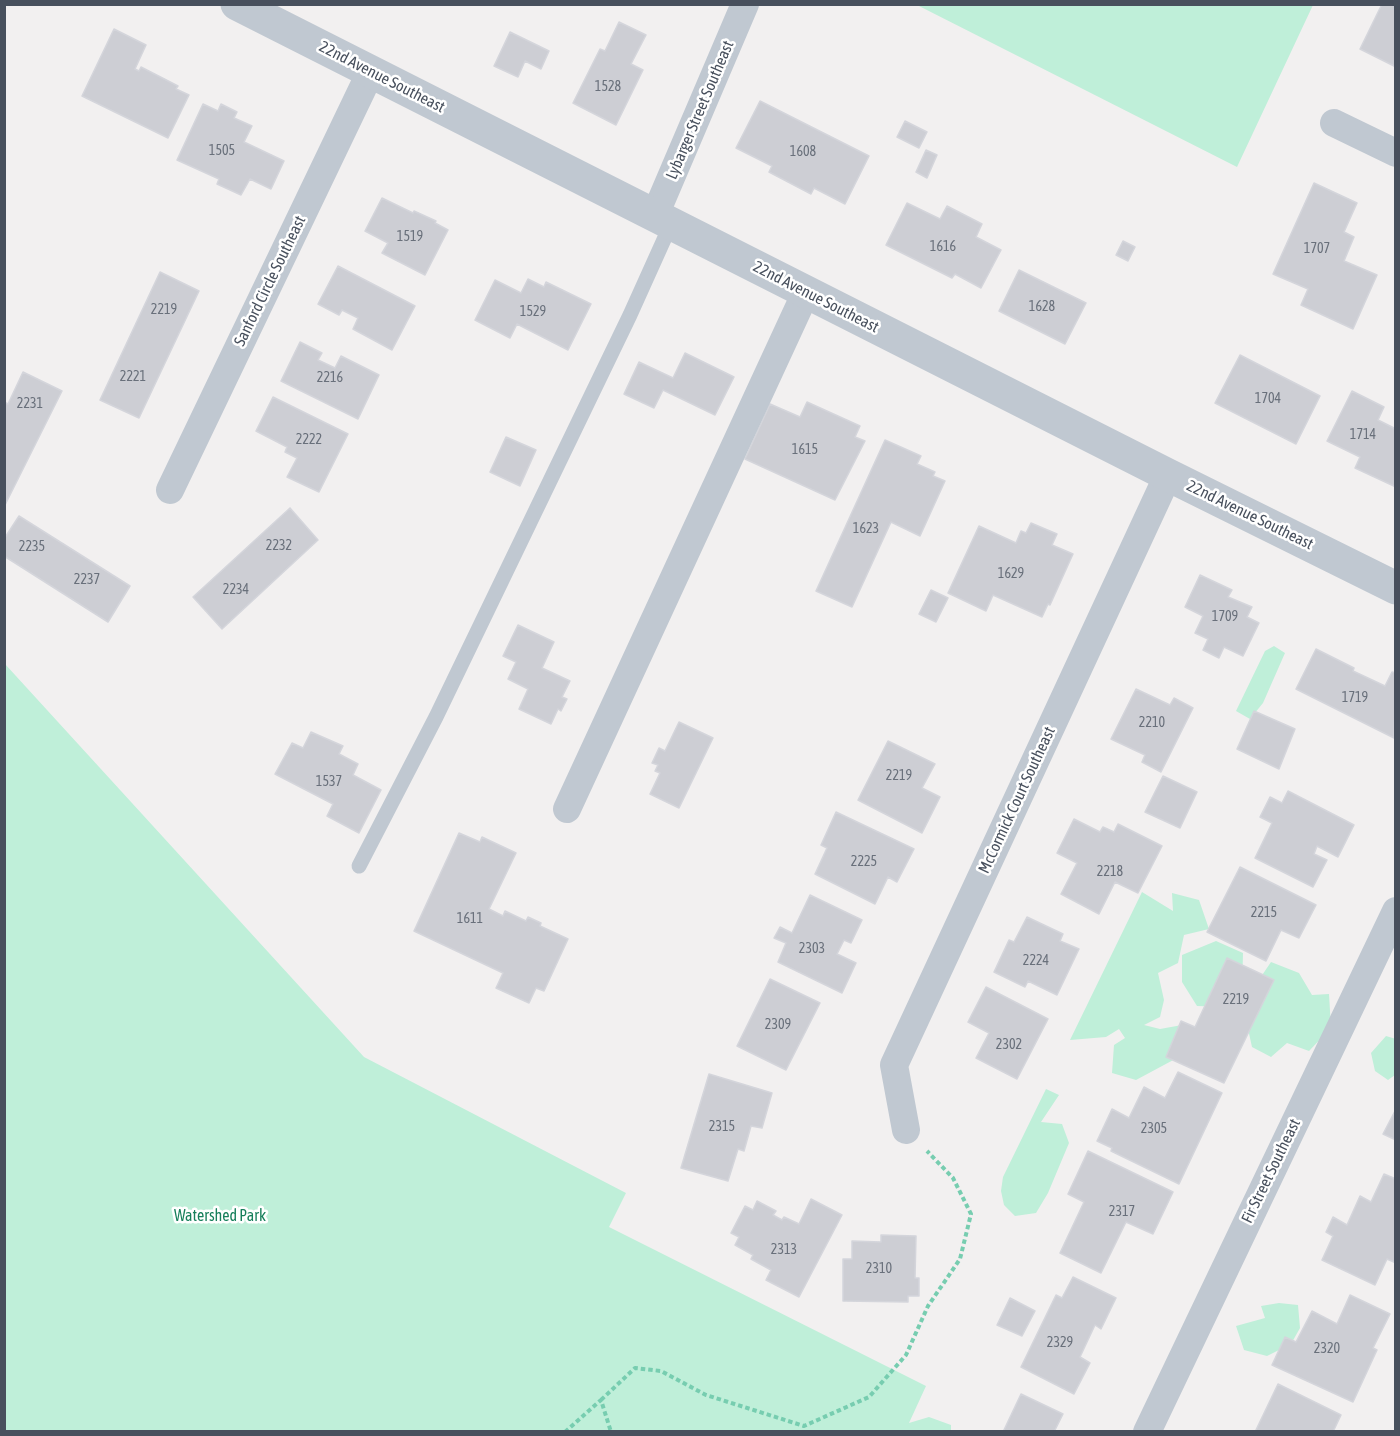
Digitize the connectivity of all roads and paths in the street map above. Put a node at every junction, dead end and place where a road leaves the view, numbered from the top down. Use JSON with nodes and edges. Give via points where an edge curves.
{"nodes":[{"id":1,"x":237,"y":4,"type":"edge"},
{"id":2,"x":745,"y":4,"type":"edge"},
{"id":3,"x":371,"y":71,"type":"junction"},
{"id":4,"x":1334,"y":123,"type":"dead end"},
{"id":5,"x":1395,"y":153,"type":"edge"},
{"id":6,"x":663,"y":220,"type":"junction"},
{"id":7,"x":806,"y":292,"type":"junction"},
{"id":8,"x":1168,"y":475,"type":"junction"},
{"id":9,"x":170,"y":490,"type":"dead end"},
{"id":10,"x":1395,"y":588,"type":"edge"},
{"id":11,"x":567,"y":809,"type":"dead end"},
{"id":12,"x":359,"y":866,"type":"dead end"},
{"id":13,"x":1395,"y":910,"type":"edge"},
{"id":14,"x":906,"y":1130,"type":"joint"},
{"id":15,"x":602,"y":1400,"type":"junction"},
{"id":16,"x":565,"y":1431,"type":"edge"},
{"id":17,"x":611,"y":1431,"type":"edge"},
{"id":18,"x":1147,"y":1431,"type":"edge"}],
"edges":[{"from":1,"to":3,"type":"street","name":"22nd Avenue Southeast"},
{"from":2,"to":6,"type":"street","name":"Lybarger Street Southeast"},
{"from":3,"to":6,"type":"street","name":"22nd Avenue Southeast"},
{"from":3,"to":9,"type":"street","name":"Sanford Circle Southeast"},
{"from":4,"to":5,"type":"street"},
{"from":6,"to":7,"type":"street","name":"22nd Avenue Southeast"},
{"from":6,"to":12,"type":"lane","via":[[630,315],[436,717]]},
{"from":7,"to":8,"type":"street","name":"22nd Avenue Southeast"},
{"from":7,"to":11,"type":"street"},
{"from":8,"to":10,"type":"street","name":"22nd Avenue Southeast"},
{"from":8,"to":14,"type":"street","name":"McCormick Court Southeast","via":[[894,1065]]},
{"from":13,"to":18,"type":"street","name":"Fir Street Southeast"},
{"from":14,"to":15,"type":"path","via":[[953,1178],[971,1214],[960,1259],[928,1306],[906,1355],[869,1397],[804,1426],[706,1395],[661,1371],[635,1368]]},
{"from":15,"to":16,"type":"path"},
{"from":15,"to":17,"type":"path"}]}
